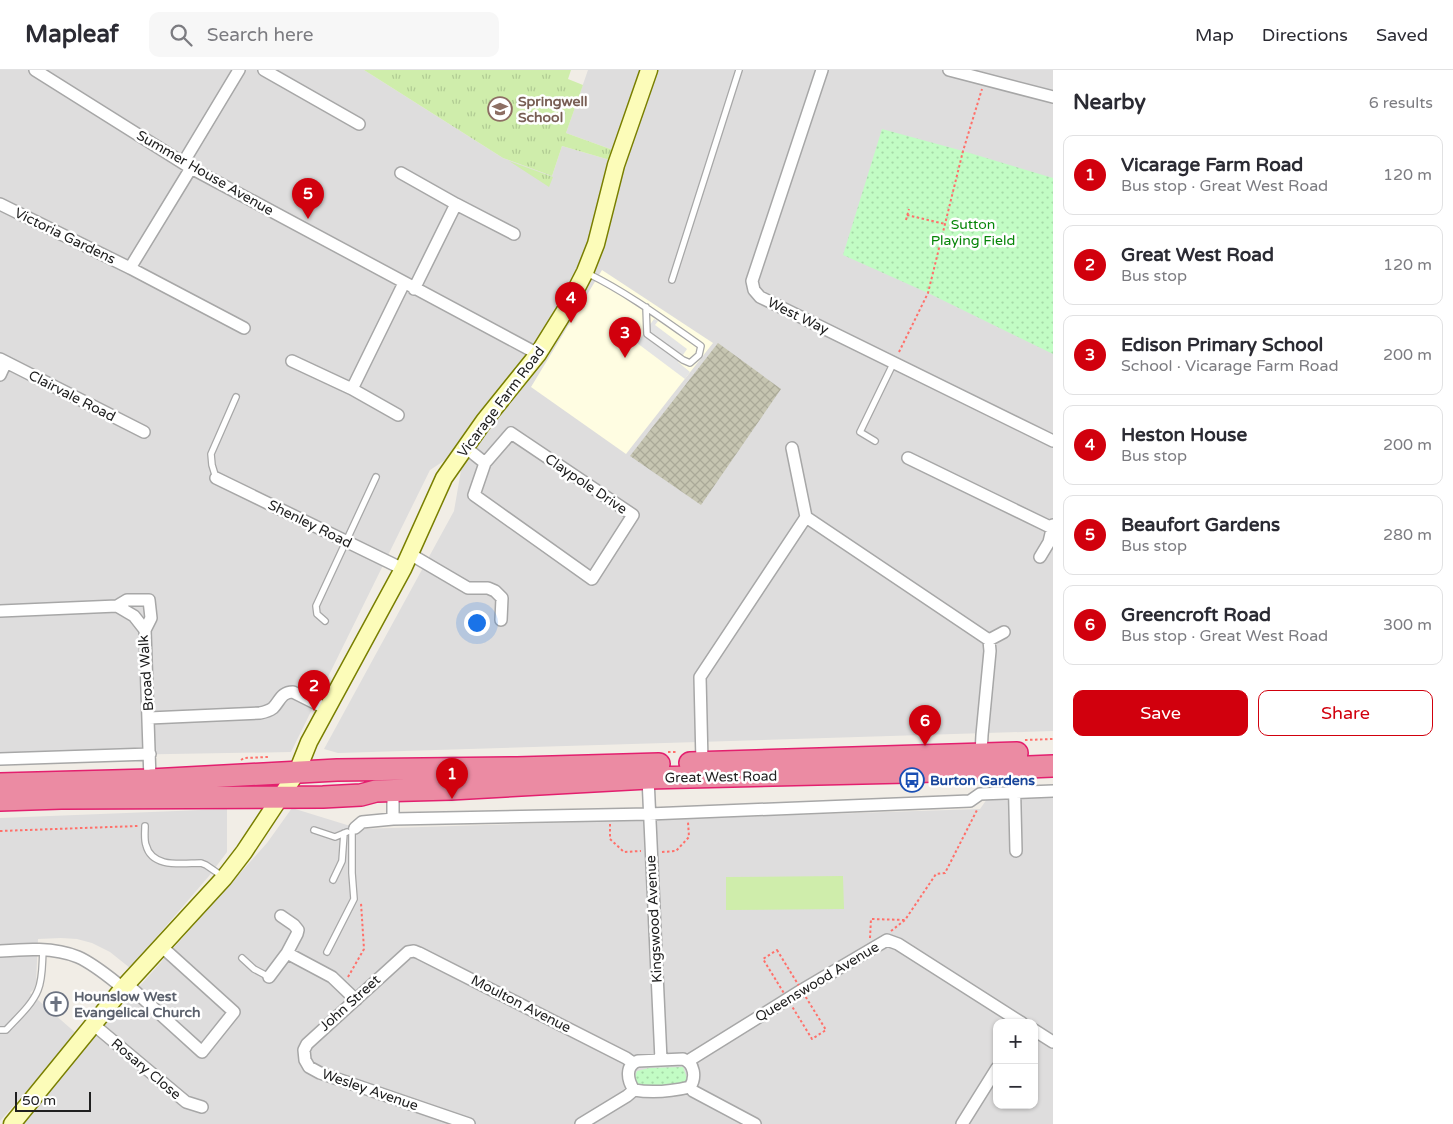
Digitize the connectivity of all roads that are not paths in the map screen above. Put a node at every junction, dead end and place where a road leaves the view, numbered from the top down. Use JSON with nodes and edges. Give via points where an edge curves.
{"nodes":[{"id":1,"x":35,"y":70,"type":"edge"},
{"id":2,"x":240,"y":70,"type":"edge"},
{"id":3,"x":264,"y":70,"type":"edge"},
{"id":4,"x":649,"y":70,"type":"edge"},
{"id":5,"x":739,"y":70,"type":"edge"},
{"id":6,"x":822,"y":70,"type":"edge"},
{"id":7,"x":948,"y":70,"type":"edge"},
{"id":8,"x":1053,"y":97,"type":"edge"},
{"id":9,"x":359,"y":124,"type":"dead end"},
{"id":10,"x":187,"y":166,"type":"junction"},
{"id":11,"x":400,"y":173,"type":"dead end"},
{"id":12,"x":0,"y":204,"type":"edge"},
{"id":13,"x":456,"y":204,"type":"junction"},
{"id":14,"x":514,"y":234,"type":"dead end"},
{"id":15,"x":130,"y":268,"type":"junction"},
{"id":16,"x":585,"y":272,"type":"junction"},
{"id":17,"x":672,"y":280,"type":"dead end"},
{"id":18,"x":404,"y":283,"type":"junction"},
{"id":19,"x":414,"y":289,"type":"junction"},
{"id":20,"x":646,"y":307,"type":"junction"},
{"id":21,"x":244,"y":328,"type":"dead end"},
{"id":22,"x":538,"y":354,"type":"junction"},
{"id":23,"x":3,"y":361,"type":"edge"},
{"id":24,"x":292,"y":361,"type":"dead end"},
{"id":25,"x":893,"y":364,"type":"junction"},
{"id":26,"x":0,"y":376,"type":"edge"},
{"id":27,"x":352,"y":389,"type":"junction"},
{"id":28,"x":236,"y":397,"type":"dead end"},
{"id":29,"x":398,"y":415,"type":"dead end"},
{"id":30,"x":144,"y":432,"type":"dead end"},
{"id":31,"x":875,"y":441,"type":"dead end"},
{"id":32,"x":1053,"y":441,"type":"edge"},
{"id":33,"x":465,"y":447,"type":"junction"},
{"id":34,"x":792,"y":448,"type":"dead end"},
{"id":35,"x":908,"y":458,"type":"dead end"},
{"id":36,"x":484,"y":463,"type":"junction"},
{"id":37,"x":376,"y":477,"type":"dead end"},
{"id":38,"x":216,"y":478,"type":"joint"},
{"id":39,"x":806,"y":517,"type":"junction"},
{"id":40,"x":1052,"y":527,"type":"edge"},
{"id":41,"x":346,"y":541,"type":"junction"},
{"id":42,"x":1046,"y":552,"type":"edge"},
{"id":43,"x":406,"y":562,"type":"junction"},
{"id":44,"x":117,"y":606,"type":"junction"},
{"id":45,"x":0,"y":611,"type":"edge"},
{"id":46,"x":501,"y":620,"type":"dead end"},
{"id":47,"x":325,"y":621,"type":"dead end"},
{"id":48,"x":144,"y":630,"type":"junction"},
{"id":49,"x":1004,"y":632,"type":"dead end"},
{"id":50,"x":988,"y":640,"type":"junction"},
{"id":51,"x":327,"y":709,"type":"junction"},
{"id":52,"x":149,"y":718,"type":"junction"},
{"id":53,"x":1053,"y":752,"type":"edge"},
{"id":54,"x":150,"y":754,"type":"junction"},
{"id":55,"x":981,"y":754,"type":"junction"},
{"id":56,"x":0,"y":759,"type":"edge"},
{"id":57,"x":702,"y":762,"type":"junction"},
{"id":58,"x":1053,"y":766,"type":"edge"},
{"id":59,"x":1014,"y":767,"type":"junction"},
{"id":60,"x":297,"y":772,"type":"junction"},
{"id":61,"x":648,"y":778,"type":"junction"},
{"id":62,"x":150,"y":780,"type":"junction"},
{"id":63,"x":0,"y":784,"type":"edge"},
{"id":64,"x":384,"y":791,"type":"junction"},
{"id":65,"x":1053,"y":791,"type":"edge"},
{"id":66,"x":1014,"y":792,"type":"junction"},
{"id":67,"x":280,"y":797,"type":"junction"},
{"id":68,"x":0,"y":800,"type":"edge"},
{"id":69,"x":649,"y":814,"type":"junction"},
{"id":70,"x":393,"y":819,"type":"junction"},
{"id":71,"x":145,"y":826,"type":"road end"},
{"id":72,"x":353,"y":829,"type":"junction"},
{"id":73,"x":314,"y":830,"type":"dead end"},
{"id":74,"x":344,"y":833,"type":"junction"},
{"id":75,"x":1016,"y":851,"type":"dead end"},
{"id":76,"x":224,"y":878,"type":"junction"},
{"id":77,"x":333,"y":880,"type":"dead end"},
{"id":78,"x":281,"y":916,"type":"dead end"},
{"id":79,"x":161,"y":946,"type":"junction"},
{"id":80,"x":0,"y":951,"type":"edge"},
{"id":81,"x":43,"y":951,"type":"junction"},
{"id":82,"x":327,"y":952,"type":"dead end"},
{"id":83,"x":408,"y":952,"type":"joint"},
{"id":84,"x":287,"y":953,"type":"junction"},
{"id":85,"x":242,"y":958,"type":"dead end"},
{"id":86,"x":269,"y":976,"type":"joint"},
{"id":87,"x":125,"y":986,"type":"junction"},
{"id":88,"x":356,"y":1000,"type":"junction"},
{"id":89,"x":1016,"y":1019,"type":"edge"},
{"id":90,"x":94,"y":1025,"type":"junction"},
{"id":91,"x":0,"y":1030,"type":"edge"},
{"id":92,"x":1038,"y":1033,"type":"edge"},
{"id":93,"x":1053,"y":1042,"type":"edge"},
{"id":94,"x":305,"y":1060,"type":"joint"},
{"id":95,"x":661,"y":1060,"type":"junction"},
{"id":96,"x":688,"y":1061,"type":"junction"},
{"id":97,"x":633,"y":1063,"type":"junction"},
{"id":98,"x":993,"y":1074,"type":"edge"},
{"id":99,"x":690,"y":1087,"type":"junction"},
{"id":100,"x":634,"y":1090,"type":"junction"},
{"id":101,"x":202,"y":1107,"type":"dead end"},
{"id":102,"x":12,"y":1124,"type":"edge"},
{"id":103,"x":469,"y":1124,"type":"edge"},
{"id":104,"x":581,"y":1124,"type":"edge"},
{"id":105,"x":755,"y":1124,"type":"edge"},
{"id":106,"x":962,"y":1124,"type":"edge"}],
"edges":[{"from":1,"to":10,"type":"street","name":"Summer House Avenue"},
{"from":2,"to":10,"type":"street","name":"Victoria Gardens"},
{"from":3,"to":9,"type":"street"},
{"from":4,"to":16,"type":"street","name":"Vicarage Farm Road","via":[[616,165],[596,244]]},
{"from":5,"to":17,"type":"lane"},
{"from":6,"to":25,"type":"street","name":"West Way","via":[[752,281],[754,290],[760,297]]},
{"from":7,"to":8,"type":"street"},
{"from":10,"to":15,"type":"street","name":"Victoria Gardens"},
{"from":10,"to":18,"type":"street","name":"Summer House Avenue"},
{"from":11,"to":13,"type":"street"},
{"from":12,"to":15,"type":"street","name":"Victoria Gardens"},
{"from":13,"to":14,"type":"street"},
{"from":13,"to":19,"type":"street"},
{"from":15,"to":21,"type":"street","name":"Victoria Gardens"},
{"from":16,"to":20,"type":"lane"},
{"from":16,"to":22,"type":"street","name":"Vicarage Farm Road"},
{"from":18,"to":19,"type":"street","name":"Summer House Avenue"},
{"from":18,"to":27,"type":"street"},
{"from":19,"to":22,"type":"street","name":"Summer House Avenue"},
{"from":20,"to":20,"type":"lane","via":[[701,346],[699,355],[690,363],[647,334]]},
{"from":22,"to":33,"type":"street","name":"Vicarage Farm Road"},
{"from":23,"to":26,"type":"street"},
{"from":23,"to":30,"type":"street","name":"Clairvale Road"},
{"from":24,"to":27,"type":"street"},
{"from":25,"to":31,"type":"lane","via":[[860,432]]},
{"from":25,"to":32,"type":"street","name":"West Way"},
{"from":27,"to":29,"type":"street"},
{"from":28,"to":38,"type":"lane","via":[[211,454]]},
{"from":33,"to":36,"type":"street"},
{"from":33,"to":43,"type":"street","name":"Vicarage Farm Road","via":[[444,478]]},
{"from":34,"to":39,"type":"street"},
{"from":35,"to":40,"type":"street"},
{"from":36,"to":36,"type":"street","name":"Claypole Drive","via":[[511,433],[633,515],[592,579],[474,495]]},
{"from":37,"to":41,"type":"lane"},
{"from":38,"to":41,"type":"street","name":"Shenley Road"},
{"from":39,"to":50,"type":"street"},
{"from":39,"to":57,"type":"street","via":[[700,677]]},
{"from":40,"to":42,"type":"street"},
{"from":41,"to":43,"type":"street","name":"Shenley Road"},
{"from":41,"to":47,"type":"lane","via":[[316,606],[317,614]]},
{"from":43,"to":46,"type":"street","name":"Shenley Road","via":[[468,588],[495,591],[502,598]]},
{"from":43,"to":51,"type":"street","name":"Vicarage Farm Road"},
{"from":44,"to":45,"type":"street"},
{"from":44,"to":48,"type":"street","name":"Broad Walk","via":[[134,616]]},
{"from":44,"to":48,"type":"street","via":[[127,600],[148,600],[151,618]]},
{"from":48,"to":52,"type":"street","name":"Broad Walk"},
{"from":49,"to":50,"type":"street"},
{"from":50,"to":55,"type":"street","via":[[990,651]]},
{"from":51,"to":52,"type":"street","via":[[288,692],[272,708],[260,713]]},
{"from":51,"to":60,"type":"street","name":"Vicarage Farm Road"},
{"from":52,"to":54,"type":"street","name":"Broad Walk"},
{"from":53,"to":55,"type":"highway","name":"Great West Road"},
{"from":54,"to":56,"type":"street"},
{"from":54,"to":62,"type":"street","name":"Broad Walk"},
{"from":55,"to":57,"type":"highway","name":"Great West Road"},
{"from":57,"to":60,"type":"highway","name":"Great West Road"},
{"from":58,"to":59,"type":"highway","name":"Great West Road"},
{"from":59,"to":61,"type":"highway","name":"Great West Road"},
{"from":59,"to":66,"type":"street"},
{"from":60,"to":62,"type":"highway","name":"Great West Road"},
{"from":60,"to":64,"type":"highway","via":[[310,784],[361,783]]},
{"from":60,"to":67,"type":"street","name":"Vicarage Farm Road"},
{"from":61,"to":64,"type":"highway","name":"Great West Road"},
{"from":61,"to":69,"type":"street","name":"Kingswood Avenue"},
{"from":62,"to":63,"type":"highway","name":"Great West Road"},
{"from":64,"to":67,"type":"highway","name":"Great West Road"},
{"from":64,"to":70,"type":"street"},
{"from":65,"to":66,"type":"street"},
{"from":66,"to":69,"type":"street","via":[[980,794],[970,801]]},
{"from":66,"to":75,"type":"street"},
{"from":67,"to":68,"type":"highway","name":"Great West Road"},
{"from":67,"to":76,"type":"street","name":"Vicarage Farm Road"},
{"from":69,"to":70,"type":"street"},
{"from":69,"to":95,"type":"street","name":"Kingswood Avenue"},
{"from":70,"to":72,"type":"street","via":[[362,822]]},
{"from":71,"to":76,"type":"lane","via":[[146,846],[157,860],[201,863]]},
{"from":72,"to":74,"type":"lane"},
{"from":72,"to":82,"type":"lane","via":[[354,899]]},
{"from":73,"to":74,"type":"lane","via":[[335,837]]},
{"from":74,"to":77,"type":"lane","via":[[342,860]]},
{"from":76,"to":79,"type":"street","name":"Vicarage Farm Road"},
{"from":78,"to":84,"type":"street","via":[[298,930]]},
{"from":79,"to":87,"type":"street","name":"Vicarage Farm Road"},
{"from":79,"to":87,"type":"street","via":[[234,1012],[202,1052]]},
{"from":80,"to":81,"type":"street"},
{"from":81,"to":87,"type":"street","via":[[78,957]]},
{"from":81,"to":91,"type":"lane","via":[[38,990],[6,1030]]},
{"from":83,"to":88,"type":"street","name":"John Street"},
{"from":83,"to":97,"type":"street","name":"Moulton Avenue","via":[[414,950]]},
{"from":84,"to":86,"type":"street"},
{"from":84,"to":88,"type":"street","via":[[332,977]]},
{"from":85,"to":86,"type":"lane"},
{"from":87,"to":90,"type":"street","name":"Vicarage Farm Road"},
{"from":88,"to":94,"type":"street","name":"John Street","via":[[311,1039],[304,1050]]},
{"from":89,"to":96,"type":"street","name":"Queenswood Avenue","via":[[887,940]]},
{"from":90,"to":101,"type":"street","name":"Rosary Close","via":[[186,1102]]},
{"from":90,"to":102,"type":"street","name":"Vicarage Farm Road"},
{"from":92,"to":93,"type":"street"},
{"from":94,"to":103,"type":"street","name":"Wesley Avenue","via":[[320,1074]]},
{"from":95,"to":96,"type":"street"},
{"from":95,"to":97,"type":"street"},
{"from":96,"to":99,"type":"street","via":[[692,1066],[693,1082]]},
{"from":97,"to":100,"type":"street","via":[[629,1069],[630,1084]]},
{"from":98,"to":106,"type":"street"},
{"from":99,"to":100,"type":"street"},
{"from":99,"to":105,"type":"street"},
{"from":100,"to":104,"type":"street"}]}
